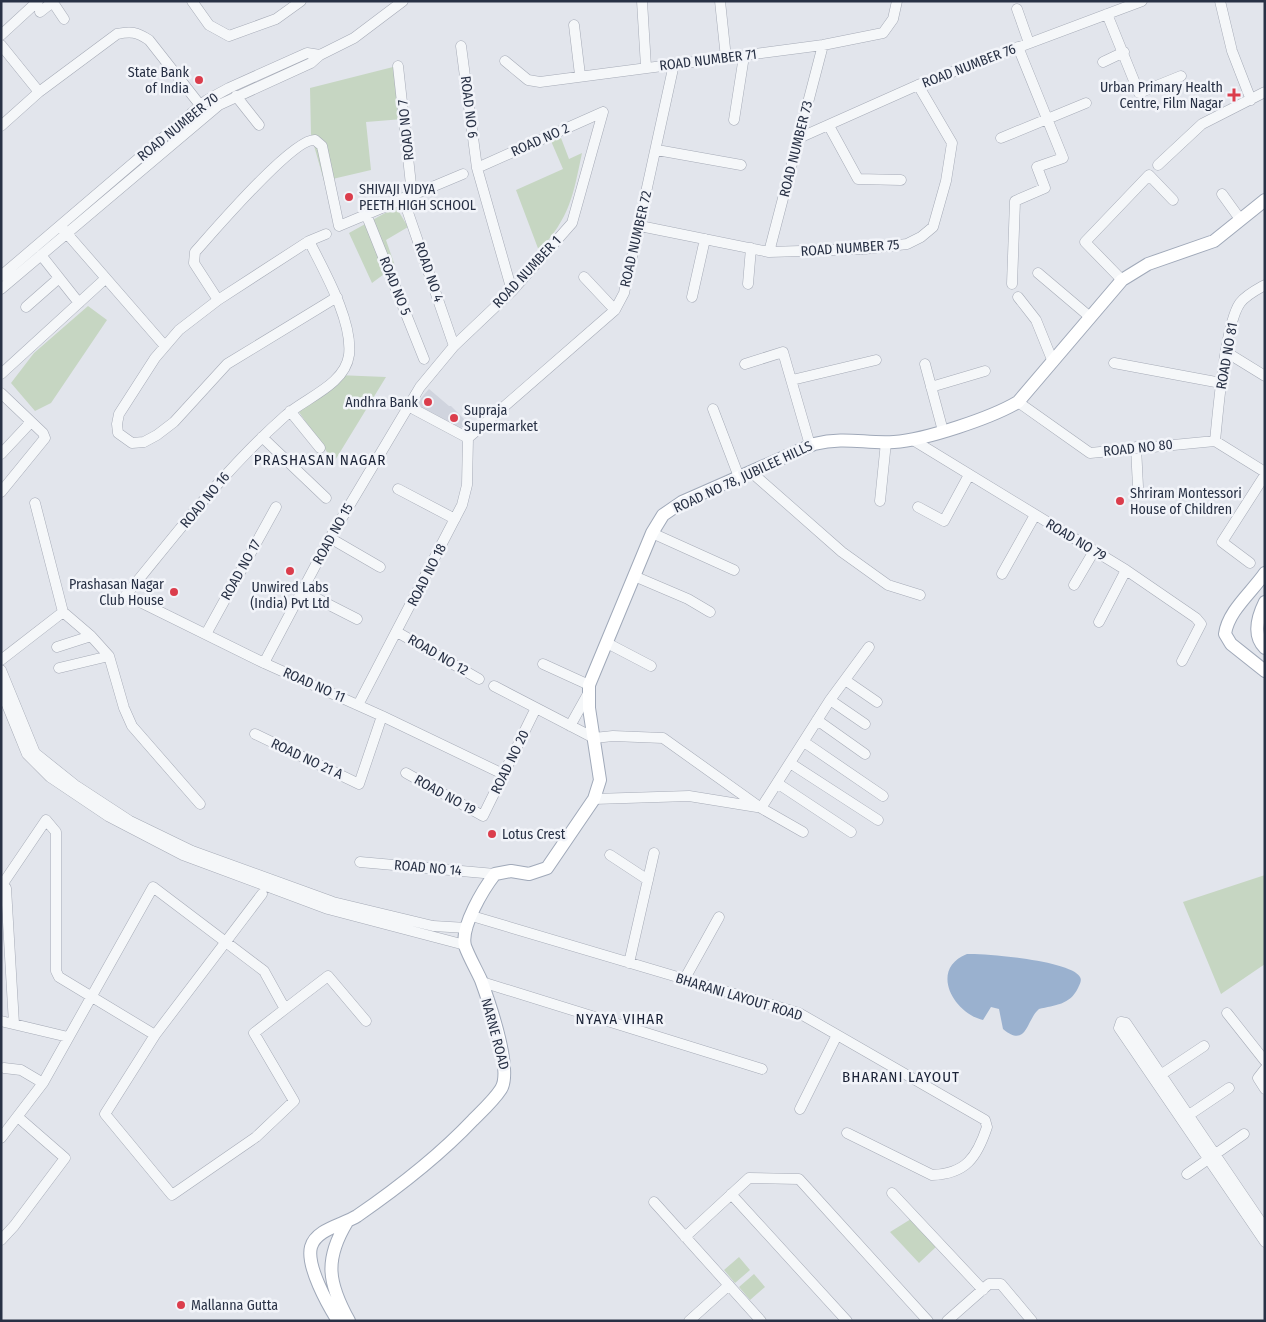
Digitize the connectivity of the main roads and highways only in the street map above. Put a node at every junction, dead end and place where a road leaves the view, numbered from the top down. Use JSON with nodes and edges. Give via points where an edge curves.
{"nodes":[{"id":1,"x":1265,"y":200,"type":"edge"},
{"id":2,"x":1265,"y":573,"type":"edge"},
{"id":3,"x":1265,"y":602,"type":"edge"},
{"id":4,"x":1265,"y":648,"type":"edge"},
{"id":5,"x":1265,"y":670,"type":"edge"},
{"id":6,"x":465,"y":945,"type":"joint"},
{"id":7,"x":347,"y":1222,"type":"junction"},
{"id":8,"x":338,"y":1321,"type":"edge"},
{"id":9,"x":349,"y":1321,"type":"edge"}],
"edges":[{"from":1,"to":6,"type":"main road","name":"ROAD NO 78, JUBILEE HILLS","via":[[1214,241],[1148,264],[1122,280],[1018,402],[1001,412],[913,440],[835,439],[810,445],[682,502],[663,515],[652,533],[589,689],[600,780],[594,799],[547,868],[529,874],[511,871],[495,874],[482,890]]},
{"from":2,"to":5,"type":"main road","via":[[1237,608],[1226,634],[1231,644]]},
{"from":3,"to":4,"type":"main road","via":[[1257,629],[1259,642]]},
{"from":6,"to":7,"type":"main road","name":"NARNE ROAD","via":[[482,982],[505,1061],[506,1080],[456,1138],[419,1170]]},
{"from":7,"to":8,"type":"main road","name":"NARNE ROAD","via":[[325,1231],[311,1247],[313,1268]]},
{"from":7,"to":9,"type":"main road","name":"NARNE ROAD","via":[[336,1240],[330,1271],[336,1296]]}]}
